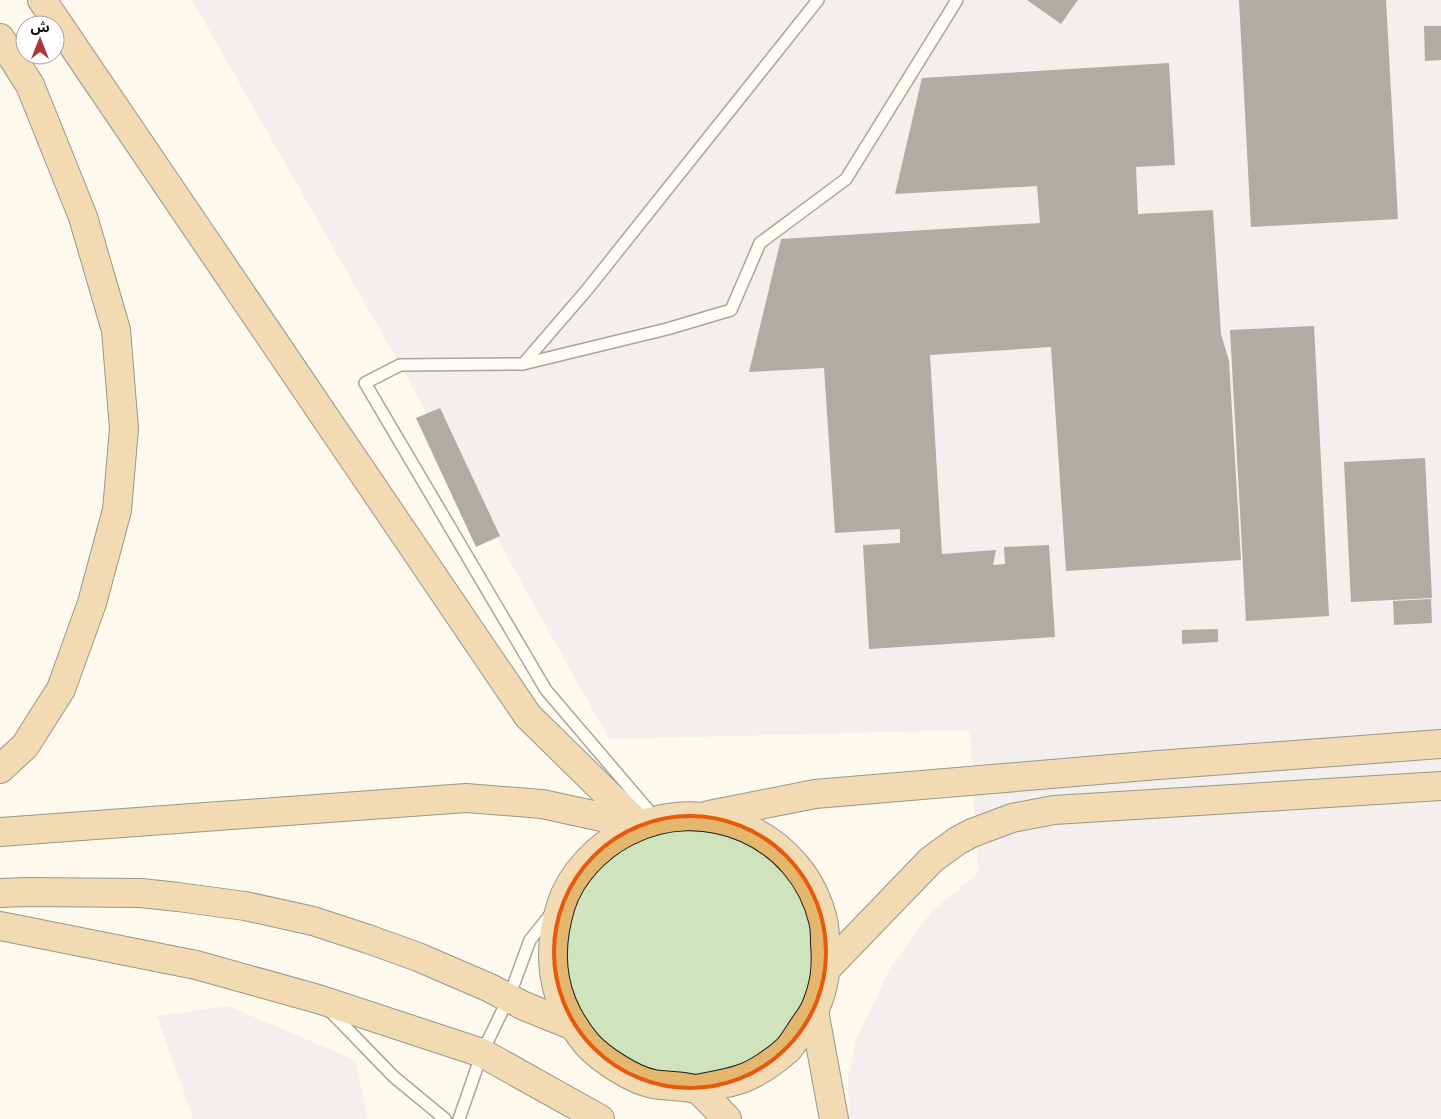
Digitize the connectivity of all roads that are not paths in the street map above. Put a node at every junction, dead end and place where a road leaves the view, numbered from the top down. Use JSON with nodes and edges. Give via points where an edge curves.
{"nodes":[{"id":1,"x":42,"y":0,"type":"edge"},
{"id":2,"x":818,"y":0,"type":"edge"},
{"id":3,"x":956,"y":0,"type":"edge"},
{"id":4,"x":0,"y":38,"type":"edge"},
{"id":5,"x":523,"y":364,"type":"junction"},
{"id":6,"x":1441,"y":744,"type":"edge"},
{"id":7,"x":0,"y":768,"type":"edge"},
{"id":8,"x":1441,"y":786,"type":"edge"},
{"id":9,"x":702,"y":816,"type":"junction"},
{"id":10,"x":648,"y":823,"type":"junction"},
{"id":11,"x":0,"y":832,"type":"edge"},
{"id":12,"x":0,"y":893,"type":"edge"},
{"id":13,"x":562,"y":900,"type":"junction"},
{"id":14,"x":0,"y":926,"type":"edge"},
{"id":15,"x":826,"y":968,"type":"junction"},
{"id":16,"x":508,"y":998,"type":"junction"},
{"id":17,"x":318,"y":999,"type":"junction"},
{"id":18,"x":814,"y":1011,"type":"junction"},
{"id":19,"x":574,"y":1026,"type":"junction"},
{"id":20,"x":482,"y":1053,"type":"junction"},
{"id":21,"x":697,"y":1089,"type":"junction"},
{"id":22,"x":445,"y":1119,"type":"edge"},
{"id":23,"x":459,"y":1119,"type":"edge"},
{"id":24,"x":600,"y":1119,"type":"edge"},
{"id":25,"x":727,"y":1119,"type":"edge"},
{"id":26,"x":834,"y":1119,"type":"edge"}],
"edges":[{"from":1,"to":10,"type":"highway","via":[[528,716]]},
{"from":2,"to":5,"type":"lane","via":[[586,291]]},
{"from":3,"to":5,"type":"lane","via":[[846,179],[760,243],[731,310]]},
{"from":4,"to":7,"type":"highway","via":[[30,85],[83,217],[116,330],[124,429],[117,510],[83,629],[61,689],[25,746]]},
{"from":5,"to":10,"type":"lane","via":[[400,365],[365,383],[546,690]]},
{"from":6,"to":9,"type":"highway","via":[[815,794]]},
{"from":8,"to":15,"type":"highway","via":[[1054,810],[1012,818],[972,833],[931,860]]},
{"from":9,"to":10,"type":"highway","via":[[670,817]]},
{"from":9,"to":15,"type":"highway","via":[[756,832],[792,861],[806,880],[824,922]]},
{"from":10,"to":11,"type":"highway","via":[[542,804],[466,798]]},
{"from":10,"to":13,"type":"highway","via":[[615,838],[593,855]]},
{"from":12,"to":16,"type":"highway","via":[[141,893],[245,906],[313,921],[368,939],[467,977]]},
{"from":13,"to":16,"type":"lane","via":[[530,940]]},
{"from":13,"to":19,"type":"highway","via":[[552,952],[554,977]]},
{"from":14,"to":17,"type":"highway","via":[[196,965]]},
{"from":15,"to":18,"type":"highway"},
{"from":16,"to":19,"type":"highway"},
{"from":16,"to":20,"type":"lane"},
{"from":17,"to":20,"type":"highway"},
{"from":17,"to":22,"type":"lane","via":[[394,1077]]},
{"from":18,"to":21,"type":"highway","via":[[788,1049],[770,1064],[742,1079]]},
{"from":18,"to":26,"type":"highway"},
{"from":19,"to":21,"type":"highway","via":[[590,1047],[618,1069],[651,1084]]},
{"from":20,"to":23,"type":"lane"},
{"from":20,"to":24,"type":"highway"},
{"from":21,"to":25,"type":"highway"}]}
